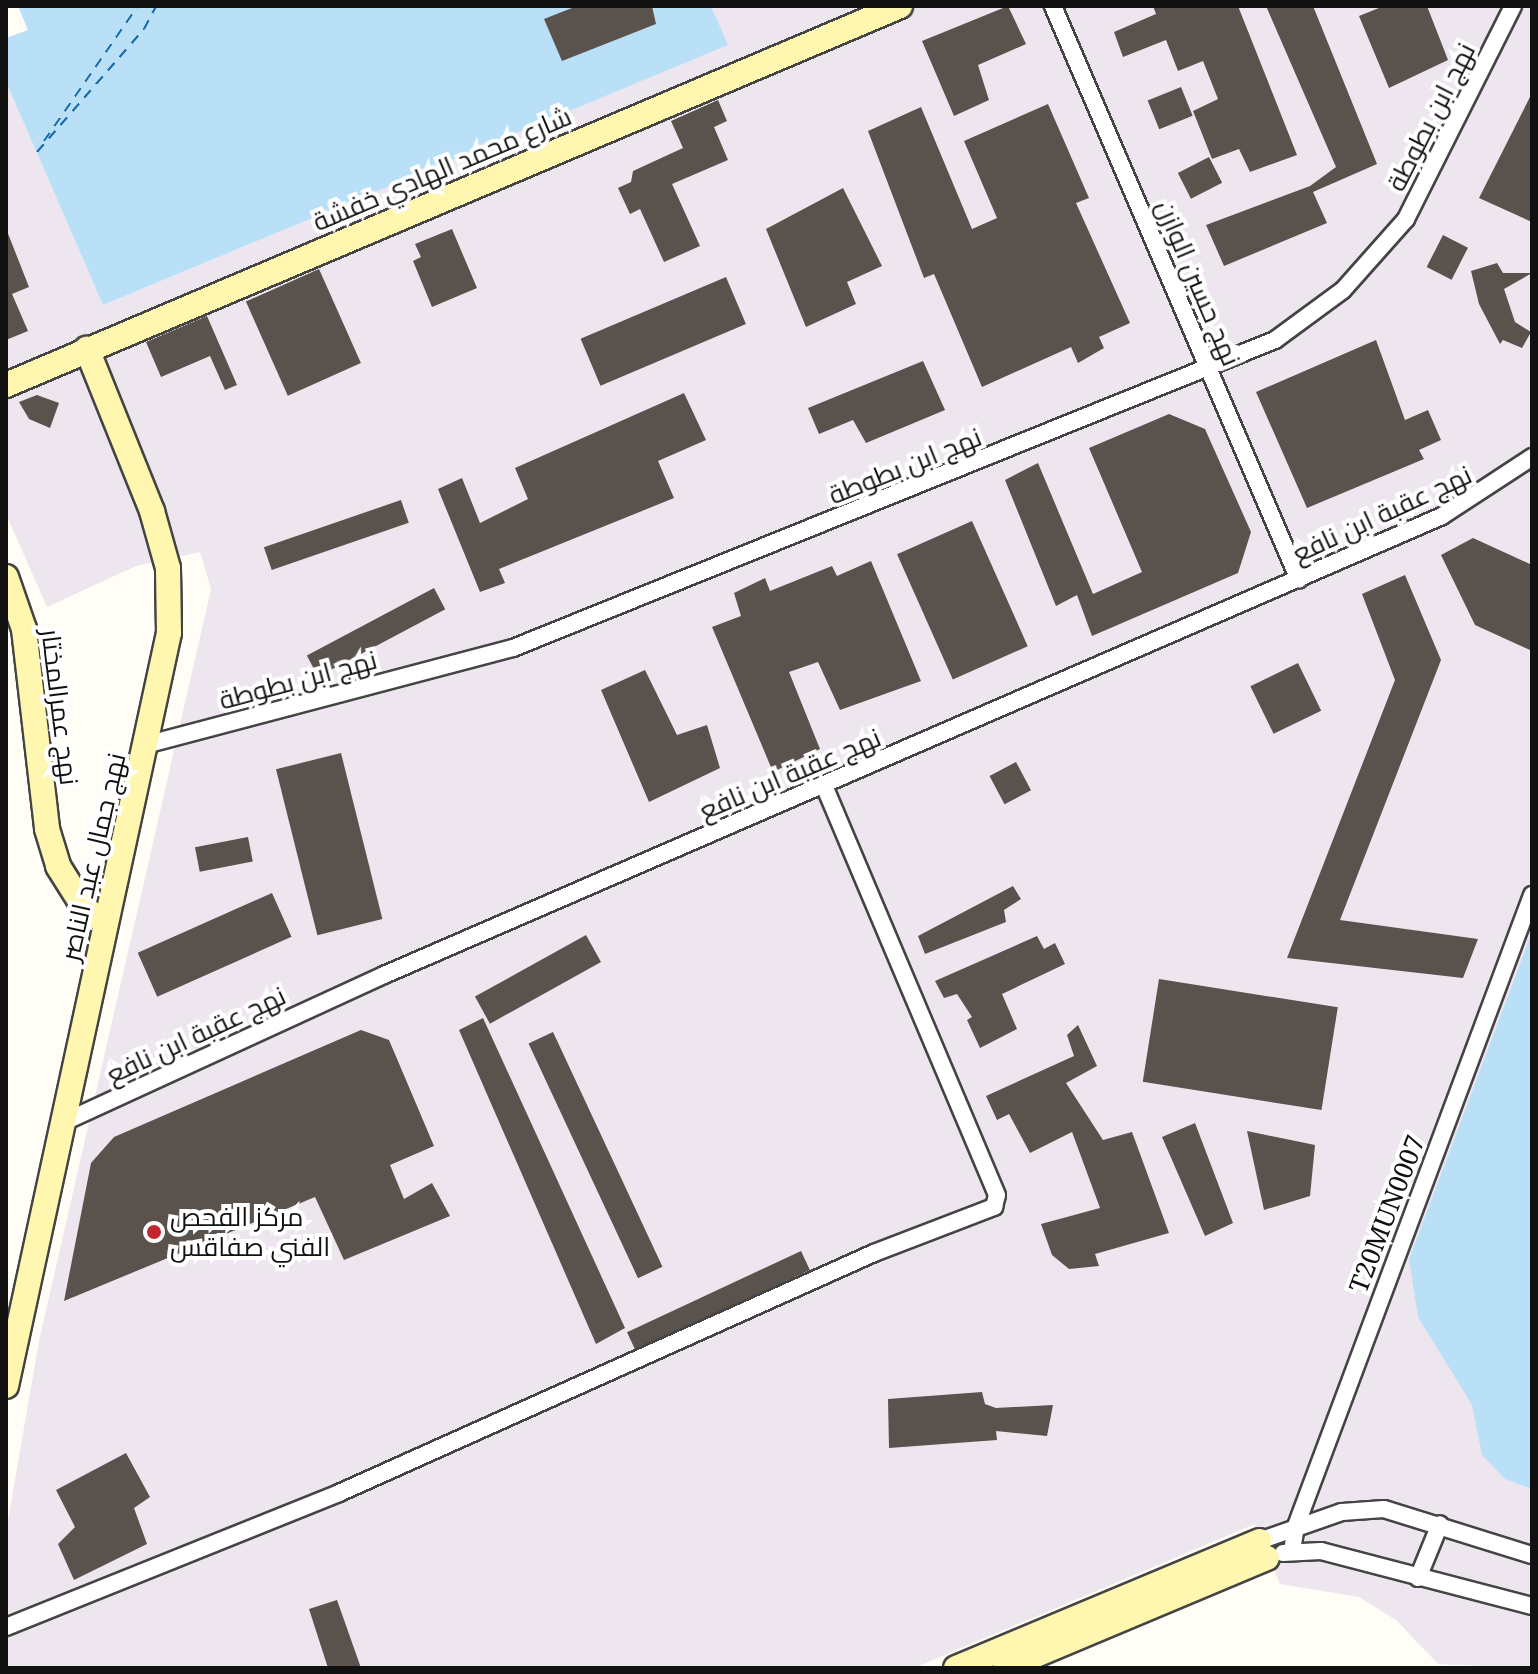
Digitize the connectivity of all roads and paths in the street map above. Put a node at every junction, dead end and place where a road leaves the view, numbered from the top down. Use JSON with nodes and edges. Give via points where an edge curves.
{"nodes":[{"id":1,"x":900,"y":6,"type":"edge"},
{"id":2,"x":1053,"y":6,"type":"edge"},
{"id":3,"x":1513,"y":6,"type":"edge"},
{"id":4,"x":87,"y":349,"type":"junction"},
{"id":5,"x":1209,"y":370,"type":"junction"},
{"id":6,"x":6,"y":385,"type":"edge"},
{"id":7,"x":1532,"y":457,"type":"edge"},
{"id":8,"x":6,"y":577,"type":"edge"},
{"id":9,"x":1299,"y":580,"type":"junction"},
{"id":10,"x":149,"y":744,"type":"junction"},
{"id":11,"x":824,"y":786,"type":"junction"},
{"id":12,"x":1532,"y":895,"type":"edge"},
{"id":13,"x":105,"y":922,"type":"junction"},
{"id":14,"x":60,"y":1124,"type":"junction"},
{"id":15,"x":6,"y":1386,"type":"edge"},
{"id":16,"x":1440,"y":1524,"type":"junction"},
{"id":17,"x":1296,"y":1526,"type":"junction"},
{"id":18,"x":1263,"y":1550,"type":"junction"},
{"id":19,"x":1292,"y":1551,"type":"junction"},
{"id":20,"x":1532,"y":1555,"type":"edge"},
{"id":21,"x":1418,"y":1578,"type":"junction"},
{"id":22,"x":1532,"y":1606,"type":"edge"},
{"id":23,"x":6,"y":1627,"type":"edge"},
{"id":24,"x":956,"y":1668,"type":"edge"},
{"id":25,"x":1005,"y":1668,"type":"edge"}],
"edges":[{"from":1,"to":4,"type":"street","name":"شارع محمد الهادي خفشة"},
{"from":2,"to":5,"type":"street","name":"نهج حسين الوازن"},
{"from":3,"to":5,"type":"street","name":"نهج ابن بطوطة","via":[[1406,219],[1343,290],[1275,340]]},
{"from":4,"to":6,"type":"street","name":"شارع محمد الهادي خفشة"},
{"from":4,"to":10,"type":"street","name":"نهج جمال عبد الناصر","via":[[152,511],[168,568],[169,633]]},
{"from":5,"to":9,"type":"street","name":"نهج حسين الوازن"},
{"from":5,"to":10,"type":"street","name":"نهج ابن بطوطة","via":[[513,648]]},
{"from":7,"to":9,"type":"street","name":"نهج عقبة ابن نافع","via":[[1477,498]]},
{"from":8,"to":13,"type":"street","name":"نهج عمرالمختار","via":[[24,629],[47,829],[58,866],[78,898]]},
{"from":9,"to":11,"type":"street","name":"نهج عقبة ابن نافع"},
{"from":10,"to":13,"type":"street","name":"نهج جمال عبد الناصر"},
{"from":11,"to":14,"type":"street","name":"نهج عقبة ابن نافع","via":[[384,975]]},
{"from":11,"to":23,"type":"street","via":[[997,1195],[988,1212],[874,1253],[339,1493]]},
{"from":12,"to":17,"type":"street","name":"T20MUN0007"},
{"from":13,"to":14,"type":"street","name":"نهج جمال عبد الناصر"},
{"from":14,"to":15,"type":"street","name":"نهج جمال عبد الناصر"},
{"from":16,"to":17,"type":"street","via":[[1362,1509]]},
{"from":16,"to":20,"type":"street"},
{"from":16,"to":21,"type":"street"},
{"from":17,"to":18,"type":"street"},
{"from":17,"to":19,"type":"street","name":"T20MUN0007"},
{"from":18,"to":19,"type":"street"},
{"from":18,"to":24,"type":"street"},
{"from":18,"to":25,"type":"street"},
{"from":19,"to":21,"type":"street","via":[[1321,1551]]},
{"from":21,"to":22,"type":"street"}]}
